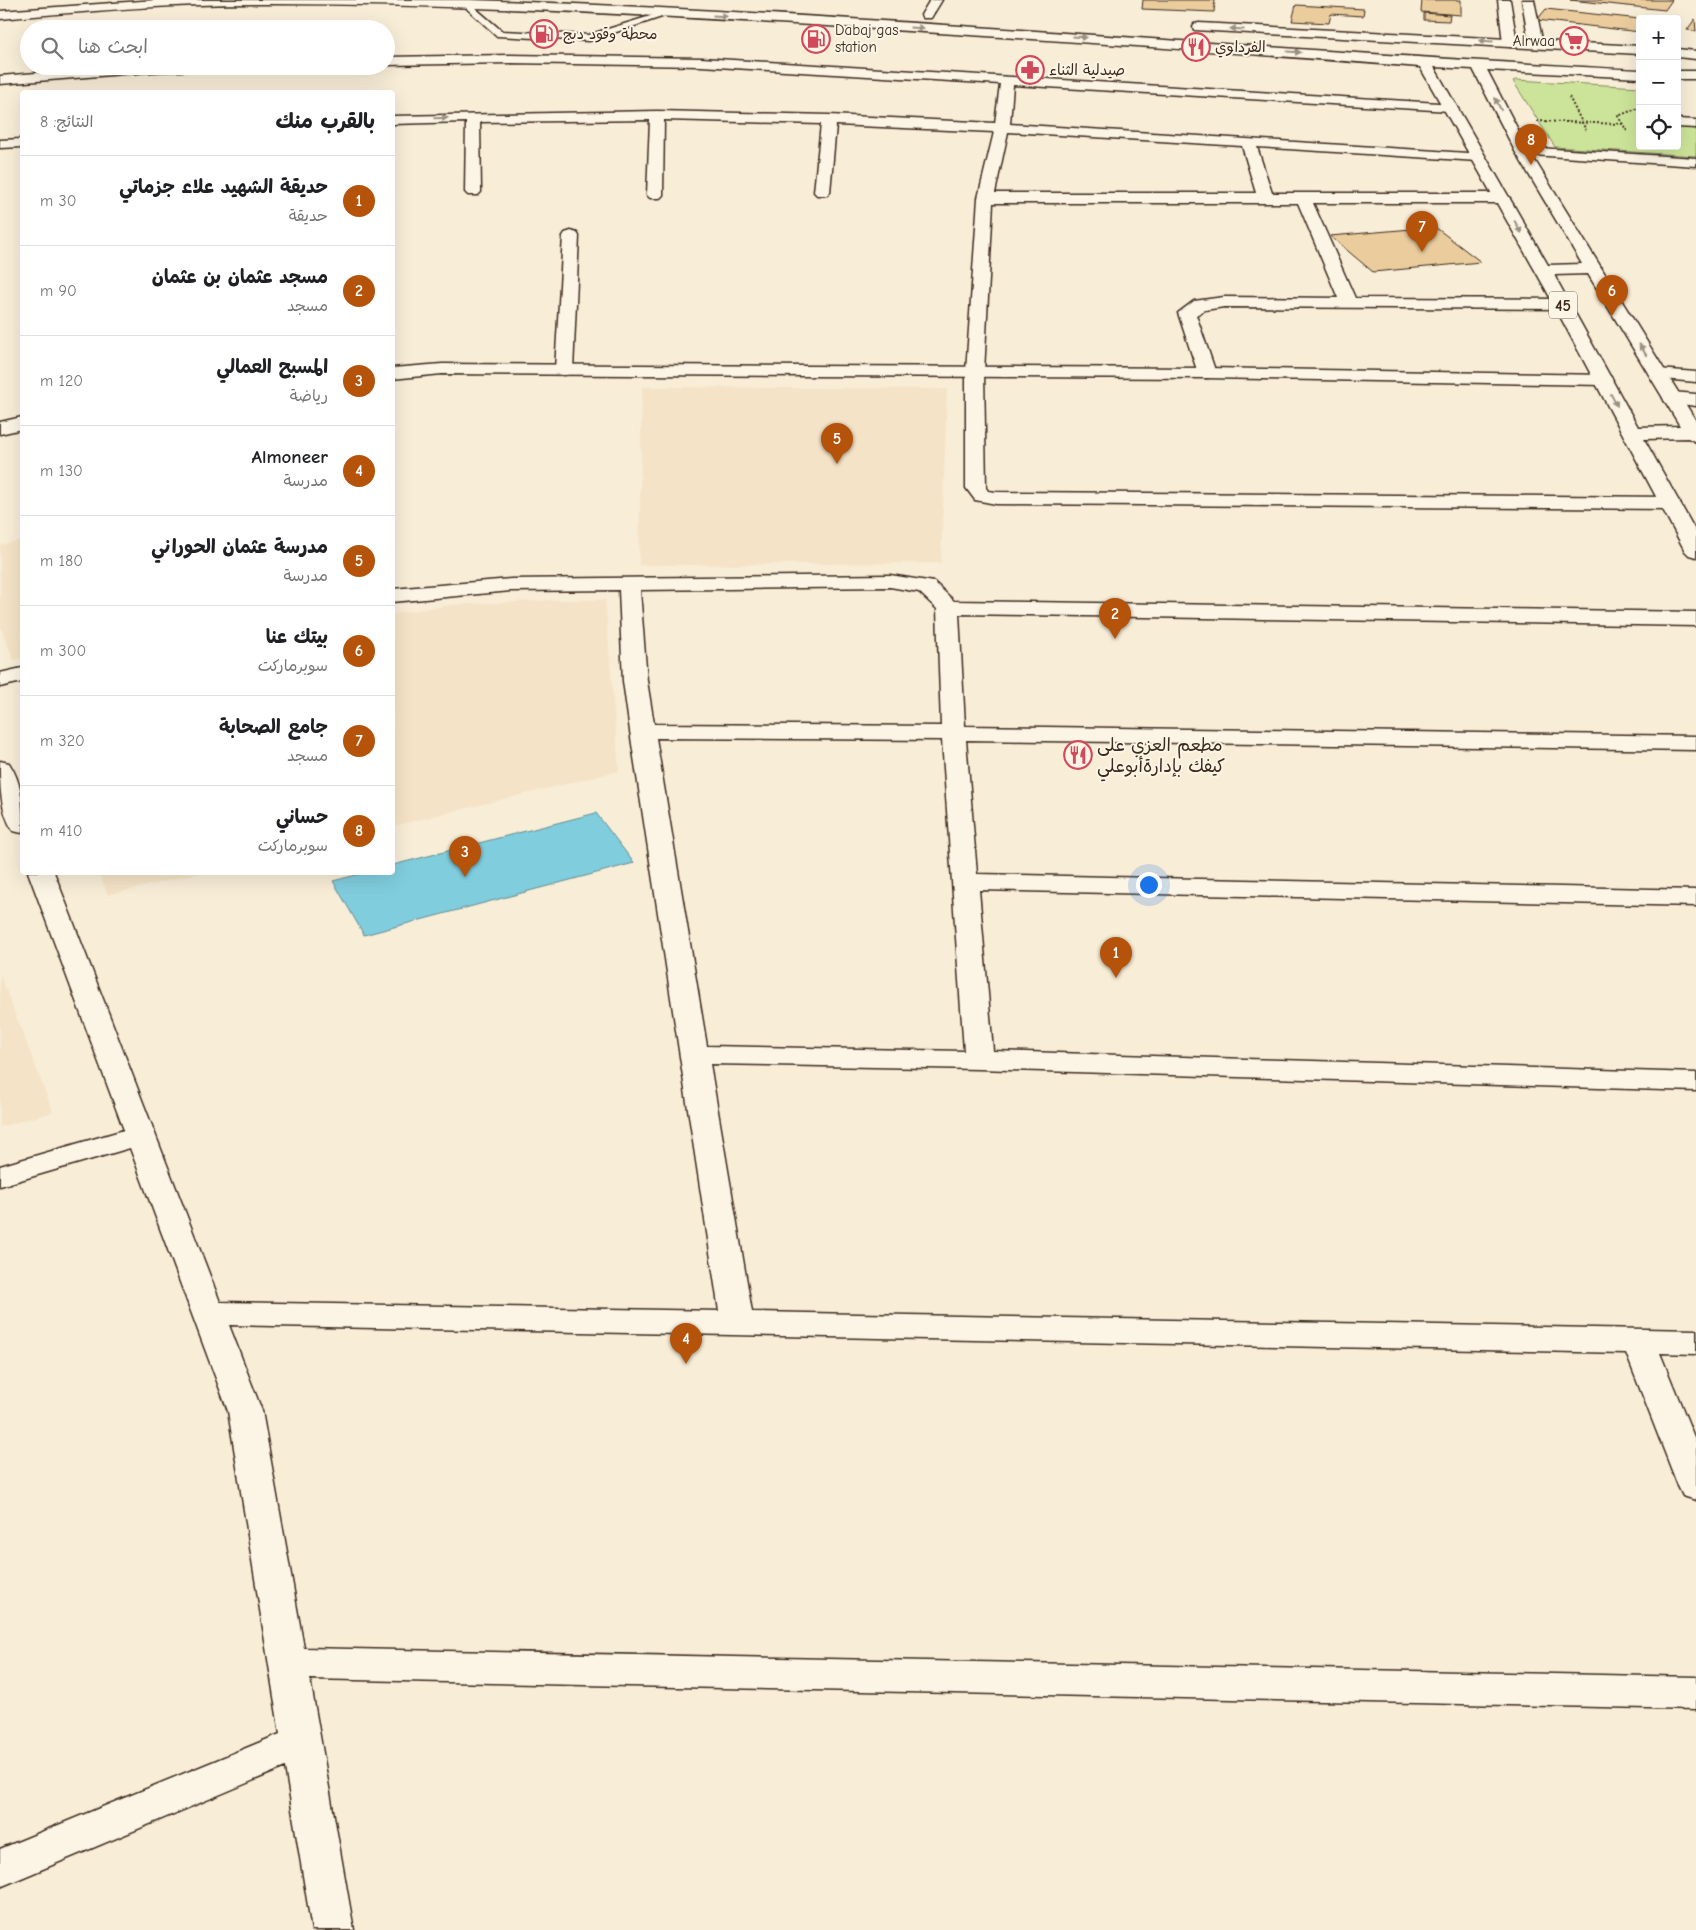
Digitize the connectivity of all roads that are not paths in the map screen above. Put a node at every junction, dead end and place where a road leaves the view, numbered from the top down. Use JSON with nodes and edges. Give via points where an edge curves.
{"nodes":[{"id":1,"x":72,"y":0,"type":"edge"},
{"id":2,"x":269,"y":0,"type":"edge"},
{"id":3,"x":936,"y":0,"type":"edge"},
{"id":4,"x":1504,"y":0,"type":"edge"},
{"id":5,"x":1528,"y":0,"type":"edge"},
{"id":6,"x":466,"y":4,"type":"junction"},
{"id":7,"x":0,"y":6,"type":"edge"},
{"id":8,"x":670,"y":13,"type":"junction"},
{"id":9,"x":0,"y":15,"type":"edge"},
{"id":10,"x":946,"y":16,"type":"dead end"},
{"id":11,"x":1190,"y":26,"type":"dead end"},
{"id":12,"x":1390,"y":36,"type":"junction"},
{"id":13,"x":1510,"y":43,"type":"junction"},
{"id":14,"x":1536,"y":44,"type":"junction"},
{"id":15,"x":1569,"y":46,"type":"junction"},
{"id":16,"x":1636,"y":50,"type":"edge"},
{"id":17,"x":1681,"y":53,"type":"edge"},
{"id":18,"x":1696,"y":54,"type":"edge"},
{"id":19,"x":1384,"y":59,"type":"junction"},
{"id":20,"x":395,"y":61,"type":"edge"},
{"id":21,"x":1425,"y":63,"type":"junction"},
{"id":22,"x":1478,"y":66,"type":"junction"},
{"id":23,"x":1571,"y":70,"type":"junction"},
{"id":24,"x":1636,"y":74,"type":"edge"},
{"id":25,"x":62,"y":75,"type":"edge"},
{"id":26,"x":1681,"y":75,"type":"edge"},
{"id":27,"x":1696,"y":76,"type":"edge"},
{"id":28,"x":0,"y":80,"type":"edge"},
{"id":29,"x":1007,"y":81,"type":"junction"},
{"id":30,"x":395,"y":108,"type":"edge"},
{"id":31,"x":1450,"y":108,"type":"junction"},
{"id":32,"x":657,"y":115,"type":"junction"},
{"id":33,"x":473,"y":116,"type":"junction"},
{"id":34,"x":829,"y":119,"type":"junction"},
{"id":35,"x":395,"y":120,"type":"edge"},
{"id":36,"x":1002,"y":123,"type":"junction"},
{"id":37,"x":1681,"y":123,"type":"edge"},
{"id":38,"x":1696,"y":124,"type":"edge"},
{"id":39,"x":20,"y":132,"type":"edge"},
{"id":40,"x":0,"y":134,"type":"edge"},
{"id":41,"x":20,"y":143,"type":"edge"},
{"id":42,"x":1248,"y":143,"type":"junction"},
{"id":43,"x":0,"y":144,"type":"edge"},
{"id":44,"x":1475,"y":152,"type":"junction"},
{"id":45,"x":1525,"y":156,"type":"junction"},
{"id":46,"x":1696,"y":162,"type":"edge"},
{"id":47,"x":1696,"y":172,"type":"edge"},
{"id":48,"x":473,"y":192,"type":"dead end"},
{"id":49,"x":822,"y":192,"type":"dead end"},
{"id":50,"x":655,"y":195,"type":"dead end"},
{"id":51,"x":1265,"y":197,"type":"junction"},
{"id":52,"x":1303,"y":197,"type":"junction"},
{"id":53,"x":986,"y":198,"type":"junction"},
{"id":54,"x":1502,"y":198,"type":"junction"},
{"id":55,"x":571,"y":236,"type":"dead end"},
{"id":56,"x":1593,"y":269,"type":"junction"},
{"id":57,"x":1543,"y":270,"type":"junction"},
{"id":58,"x":1349,"y":302,"type":"junction"},
{"id":59,"x":1562,"y":304,"type":"junction"},
{"id":60,"x":564,"y":370,"type":"junction"},
{"id":61,"x":975,"y":372,"type":"junction"},
{"id":62,"x":1207,"y":373,"type":"junction"},
{"id":63,"x":395,"y":374,"type":"edge"},
{"id":64,"x":1658,"y":374,"type":"junction"},
{"id":65,"x":1696,"y":377,"type":"edge"},
{"id":66,"x":1604,"y":380,"type":"junction"},
{"id":67,"x":1672,"y":398,"type":"junction"},
{"id":68,"x":1696,"y":400,"type":"edge"},
{"id":69,"x":20,"y":423,"type":"edge"},
{"id":70,"x":0,"y":428,"type":"edge"},
{"id":71,"x":1632,"y":433,"type":"junction"},
{"id":72,"x":1695,"y":434,"type":"edge"},
{"id":73,"x":1670,"y":503,"type":"junction"},
{"id":74,"x":1696,"y":551,"type":"edge"},
{"id":75,"x":629,"y":584,"type":"junction"},
{"id":76,"x":395,"y":596,"type":"edge"},
{"id":77,"x":948,"y":607,"type":"junction"},
{"id":78,"x":1696,"y":619,"type":"edge"},
{"id":79,"x":20,"y":675,"type":"edge"},
{"id":80,"x":0,"y":680,"type":"edge"},
{"id":81,"x":642,"y":731,"type":"junction"},
{"id":82,"x":953,"y":733,"type":"junction"},
{"id":83,"x":1696,"y":743,"type":"edge"},
{"id":84,"x":0,"y":768,"type":"edge"},
{"id":85,"x":20,"y":821,"type":"edge"},
{"id":86,"x":42,"y":875,"type":"edge"},
{"id":87,"x":965,"y":882,"type":"junction"},
{"id":88,"x":1696,"y":898,"type":"edge"},
{"id":89,"x":694,"y":1055,"type":"junction"},
{"id":90,"x":979,"y":1060,"type":"junction"},
{"id":91,"x":1696,"y":1082,"type":"edge"},
{"id":92,"x":141,"y":1135,"type":"junction"},
{"id":93,"x":0,"y":1176,"type":"edge"},
{"id":94,"x":208,"y":1313,"type":"junction"},
{"id":95,"x":737,"y":1323,"type":"junction"},
{"id":96,"x":1638,"y":1340,"type":"junction"},
{"id":97,"x":1696,"y":1342,"type":"edge"},
{"id":98,"x":1696,"y":1486,"type":"edge"},
{"id":99,"x":288,"y":1663,"type":"junction"},
{"id":100,"x":1696,"y":1693,"type":"edge"},
{"id":101,"x":301,"y":1743,"type":"junction"},
{"id":102,"x":0,"y":1868,"type":"edge"},
{"id":103,"x":333,"y":1930,"type":"edge"}],
"edges":[{"from":1,"to":7,"type":"street"},
{"from":2,"to":6,"type":"street"},
{"from":2,"to":9,"type":"street"},
{"from":3,"to":10,"type":"street","via":[[922,15]]},
{"from":4,"to":13,"type":"street"},
{"from":5,"to":14,"type":"street"},
{"from":6,"to":8,"type":"street"},
{"from":6,"to":8,"type":"lane","via":[[500,34],[588,38]]},
{"from":8,"to":19,"type":"street","one_way":true},
{"from":12,"to":11,"type":"street","one_way":true},
{"from":13,"to":12,"type":"street","one_way":true},
{"from":12,"to":19,"type":"street","via":[[1362,39],[1353,45],[1361,52]]},
{"from":13,"to":14,"type":"street"},
{"from":14,"to":15,"type":"street"},
{"from":15,"to":16,"type":"street"},
{"from":15,"to":23,"type":"street","via":[[1587,52],[1595,59],[1588,66]]},
{"from":17,"to":18,"type":"street"},
{"from":19,"to":21,"type":"street"},
{"from":20,"to":29,"type":"street","via":[[702,62]]},
{"from":21,"to":22,"type":"street"},
{"from":21,"to":31,"type":"street","number":"45"},
{"from":22,"to":23,"type":"street"},
{"from":45,"to":22,"type":"street","number":"45","one_way":true},
{"from":23,"to":24,"type":"street"},
{"from":25,"to":28,"type":"street"},
{"from":26,"to":27,"type":"street"},
{"from":29,"to":31,"type":"street"},
{"from":29,"to":36,"type":"street"},
{"from":30,"to":36,"type":"street","via":[[670,105],[831,110]]},
{"from":31,"to":44,"type":"street","number":"45"},
{"from":32,"to":33,"type":"street"},
{"from":32,"to":34,"type":"street"},
{"from":32,"to":50,"type":"street"},
{"from":35,"to":33,"type":"street","one_way":true},
{"from":33,"to":48,"type":"street"},
{"from":34,"to":36,"type":"street"},
{"from":34,"to":49,"type":"street"},
{"from":36,"to":42,"type":"street"},
{"from":36,"to":44,"type":"street"},
{"from":36,"to":53,"type":"street"},
{"from":37,"to":38,"type":"street"},
{"from":39,"to":40,"type":"street"},
{"from":41,"to":43,"type":"street"},
{"from":42,"to":44,"type":"street"},
{"from":42,"to":51,"type":"street"},
{"from":44,"to":54,"type":"street","number":"45"},
{"from":45,"to":46,"type":"street","via":[[1599,156]]},
{"from":45,"to":47,"type":"street"},
{"from":45,"to":56,"type":"street","number":"45"},
{"from":51,"to":52,"type":"street"},
{"from":51,"to":53,"type":"street"},
{"from":52,"to":54,"type":"street"},
{"from":52,"to":58,"type":"street"},
{"from":53,"to":61,"type":"street"},
{"from":54,"to":57,"type":"street","number":"45","one_way":true},
{"from":55,"to":60,"type":"street"},
{"from":56,"to":57,"type":"street"},
{"from":64,"to":56,"type":"street","number":"45","one_way":true},
{"from":57,"to":59,"type":"street","number":"45"},
{"from":58,"to":59,"type":"street"},
{"from":58,"to":62,"type":"street","via":[[1224,302],[1200,305],[1187,313]]},
{"from":59,"to":66,"type":"street","number":"45"},
{"from":60,"to":61,"type":"street"},
{"from":60,"to":63,"type":"street","via":[[442,370]]},
{"from":61,"to":62,"type":"street"},
{"from":61,"to":73,"type":"street","via":[[976,488],[982,496]]},
{"from":62,"to":66,"type":"street"},
{"from":64,"to":65,"type":"street"},
{"from":64,"to":67,"type":"street","number":"45"},
{"from":66,"to":71,"type":"street","number":"45","one_way":true},
{"from":67,"to":68,"type":"street"},
{"from":67,"to":72,"type":"street","number":"45"},
{"from":69,"to":70,"type":"street"},
{"from":71,"to":72,"type":"street"},
{"from":71,"to":73,"type":"street","number":"45"},
{"from":73,"to":74,"type":"street","number":"45"},
{"from":75,"to":76,"type":"street","via":[[511,585]]},
{"from":75,"to":77,"type":"street","via":[[890,581],[926,587]]},
{"from":75,"to":81,"type":"street","via":[[635,681]]},
{"from":77,"to":78,"type":"street"},
{"from":77,"to":82,"type":"street"},
{"from":79,"to":80,"type":"street"},
{"from":81,"to":82,"type":"street"},
{"from":81,"to":89,"type":"street"},
{"from":82,"to":83,"type":"street"},
{"from":82,"to":87,"type":"street"},
{"from":84,"to":85,"type":"street"},
{"from":86,"to":92,"type":"street"},
{"from":87,"to":88,"type":"street"},
{"from":87,"to":90,"type":"street"},
{"from":89,"to":90,"type":"street"},
{"from":89,"to":95,"type":"street"},
{"from":90,"to":91,"type":"street"},
{"from":92,"to":93,"type":"street"},
{"from":92,"to":94,"type":"street"},
{"from":94,"to":95,"type":"street"},
{"from":94,"to":99,"type":"street","via":[[245,1411]]},
{"from":95,"to":96,"type":"street"},
{"from":96,"to":97,"type":"street"},
{"from":96,"to":98,"type":"street"},
{"from":99,"to":100,"type":"street"},
{"from":99,"to":101,"type":"street"},
{"from":101,"to":102,"type":"street"},
{"from":101,"to":103,"type":"street"}]}
